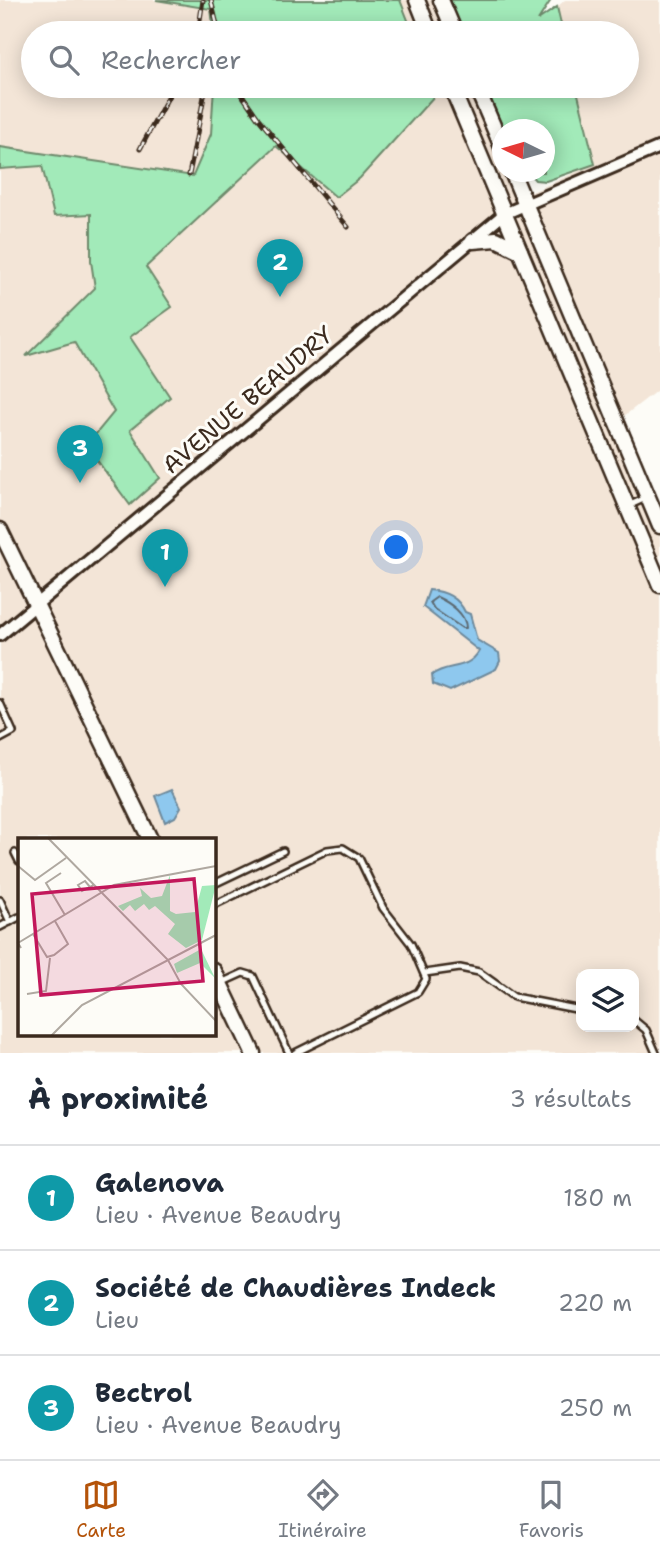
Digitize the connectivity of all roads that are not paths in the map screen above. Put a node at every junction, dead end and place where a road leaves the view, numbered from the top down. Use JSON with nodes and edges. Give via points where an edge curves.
{"nodes":[{"id":1,"x":417,"y":0,"type":"edge"},
{"id":2,"x":441,"y":0,"type":"edge"},
{"id":3,"x":425,"y":21,"type":"edge"},
{"id":4,"x":450,"y":21,"type":"edge"},
{"id":5,"x":456,"y":98,"type":"edge"},
{"id":6,"x":481,"y":98,"type":"edge"},
{"id":7,"x":492,"y":125,"type":"edge"},
{"id":8,"x":660,"y":147,"type":"edge"},
{"id":9,"x":516,"y":182,"type":"edge"},
{"id":10,"x":526,"y":205,"type":"junction"},
{"id":11,"x":504,"y":214,"type":"junction"},
{"id":12,"x":473,"y":241,"type":"junction"},
{"id":13,"x":521,"y":251,"type":"junction"},
{"id":14,"x":648,"y":496,"type":"junction"},
{"id":15,"x":628,"y":506,"type":"junction"},
{"id":16,"x":660,"y":526,"type":"edge"},
{"id":17,"x":0,"y":530,"type":"edge"},
{"id":18,"x":660,"y":585,"type":"edge"},
{"id":19,"x":35,"y":605,"type":"junction"},
{"id":20,"x":0,"y":635,"type":"edge"},
{"id":21,"x":0,"y":704,"type":"edge"},
{"id":22,"x":0,"y":739,"type":"edge"},
{"id":23,"x":150,"y":838,"type":"edge"},
{"id":24,"x":283,"y":850,"type":"dead end"},
{"id":25,"x":15,"y":853,"type":"dead end"},
{"id":26,"x":18,"y":859,"type":"edge"},
{"id":27,"x":215,"y":884,"type":"edge"},
{"id":28,"x":0,"y":900,"type":"edge"},
{"id":29,"x":215,"y":905,"type":"edge"},
{"id":30,"x":18,"y":918,"type":"edge"},
{"id":31,"x":10,"y":922,"type":"junction"},
{"id":32,"x":0,"y":927,"type":"edge"},
{"id":33,"x":425,"y":973,"type":"junction"},
{"id":34,"x":217,"y":977,"type":"edge"},
{"id":35,"x":576,"y":1009,"type":"edge"},
{"id":36,"x":639,"y":1024,"type":"edge"},
{"id":37,"x":253,"y":1053,"type":"edge"},
{"id":38,"x":289,"y":1053,"type":"edge"},
{"id":39,"x":295,"y":1053,"type":"edge"},
{"id":40,"x":656,"y":1053,"type":"edge"}],
"edges":[{"from":1,"to":3,"type":"main road"},
{"from":2,"to":4,"type":"main road"},
{"from":5,"to":11,"type":"main road"},
{"from":6,"to":7,"type":"main road"},
{"from":8,"to":10,"type":"street","name":"AVENUE BEAUDRY"},
{"from":9,"to":10,"type":"main road"},
{"from":10,"to":11,"type":"street","name":"AVENUE BEAUDRY"},
{"from":10,"to":14,"type":"main road"},
{"from":11,"to":12,"type":"street","name":"AVENUE BEAUDRY"},
{"from":11,"to":13,"type":"main road"},
{"from":12,"to":13,"type":"main road","via":[[496,239]]},
{"from":12,"to":19,"type":"street","name":"AVENUE BEAUDRY"},
{"from":13,"to":15,"type":"main road"},
{"from":14,"to":15,"type":"lane"},
{"from":14,"to":16,"type":"main road"},
{"from":15,"to":18,"type":"main road"},
{"from":17,"to":19,"type":"main road"},
{"from":19,"to":20,"type":"street","name":"AVENUE BEAUDRY"},
{"from":19,"to":23,"type":"main road"},
{"from":21,"to":22,"type":"lane","via":[[13,732]]},
{"from":24,"to":27,"type":"lane"},
{"from":25,"to":26,"type":"lane"},
{"from":28,"to":31,"type":"lane"},
{"from":29,"to":33,"type":"lane","via":[[327,850],[343,848],[359,858],[383,908],[411,944]]},
{"from":30,"to":31,"type":"lane"},
{"from":31,"to":32,"type":"lane"},
{"from":33,"to":35,"type":"lane","via":[[460,968],[479,972],[514,997]]},
{"from":33,"to":39,"type":"lane","via":[[424,986],[418,992]]},
{"from":34,"to":37,"type":"main road"},
{"from":34,"to":38,"type":"lane","via":[[253,976]]},
{"from":36,"to":40,"type":"lane"}]}
